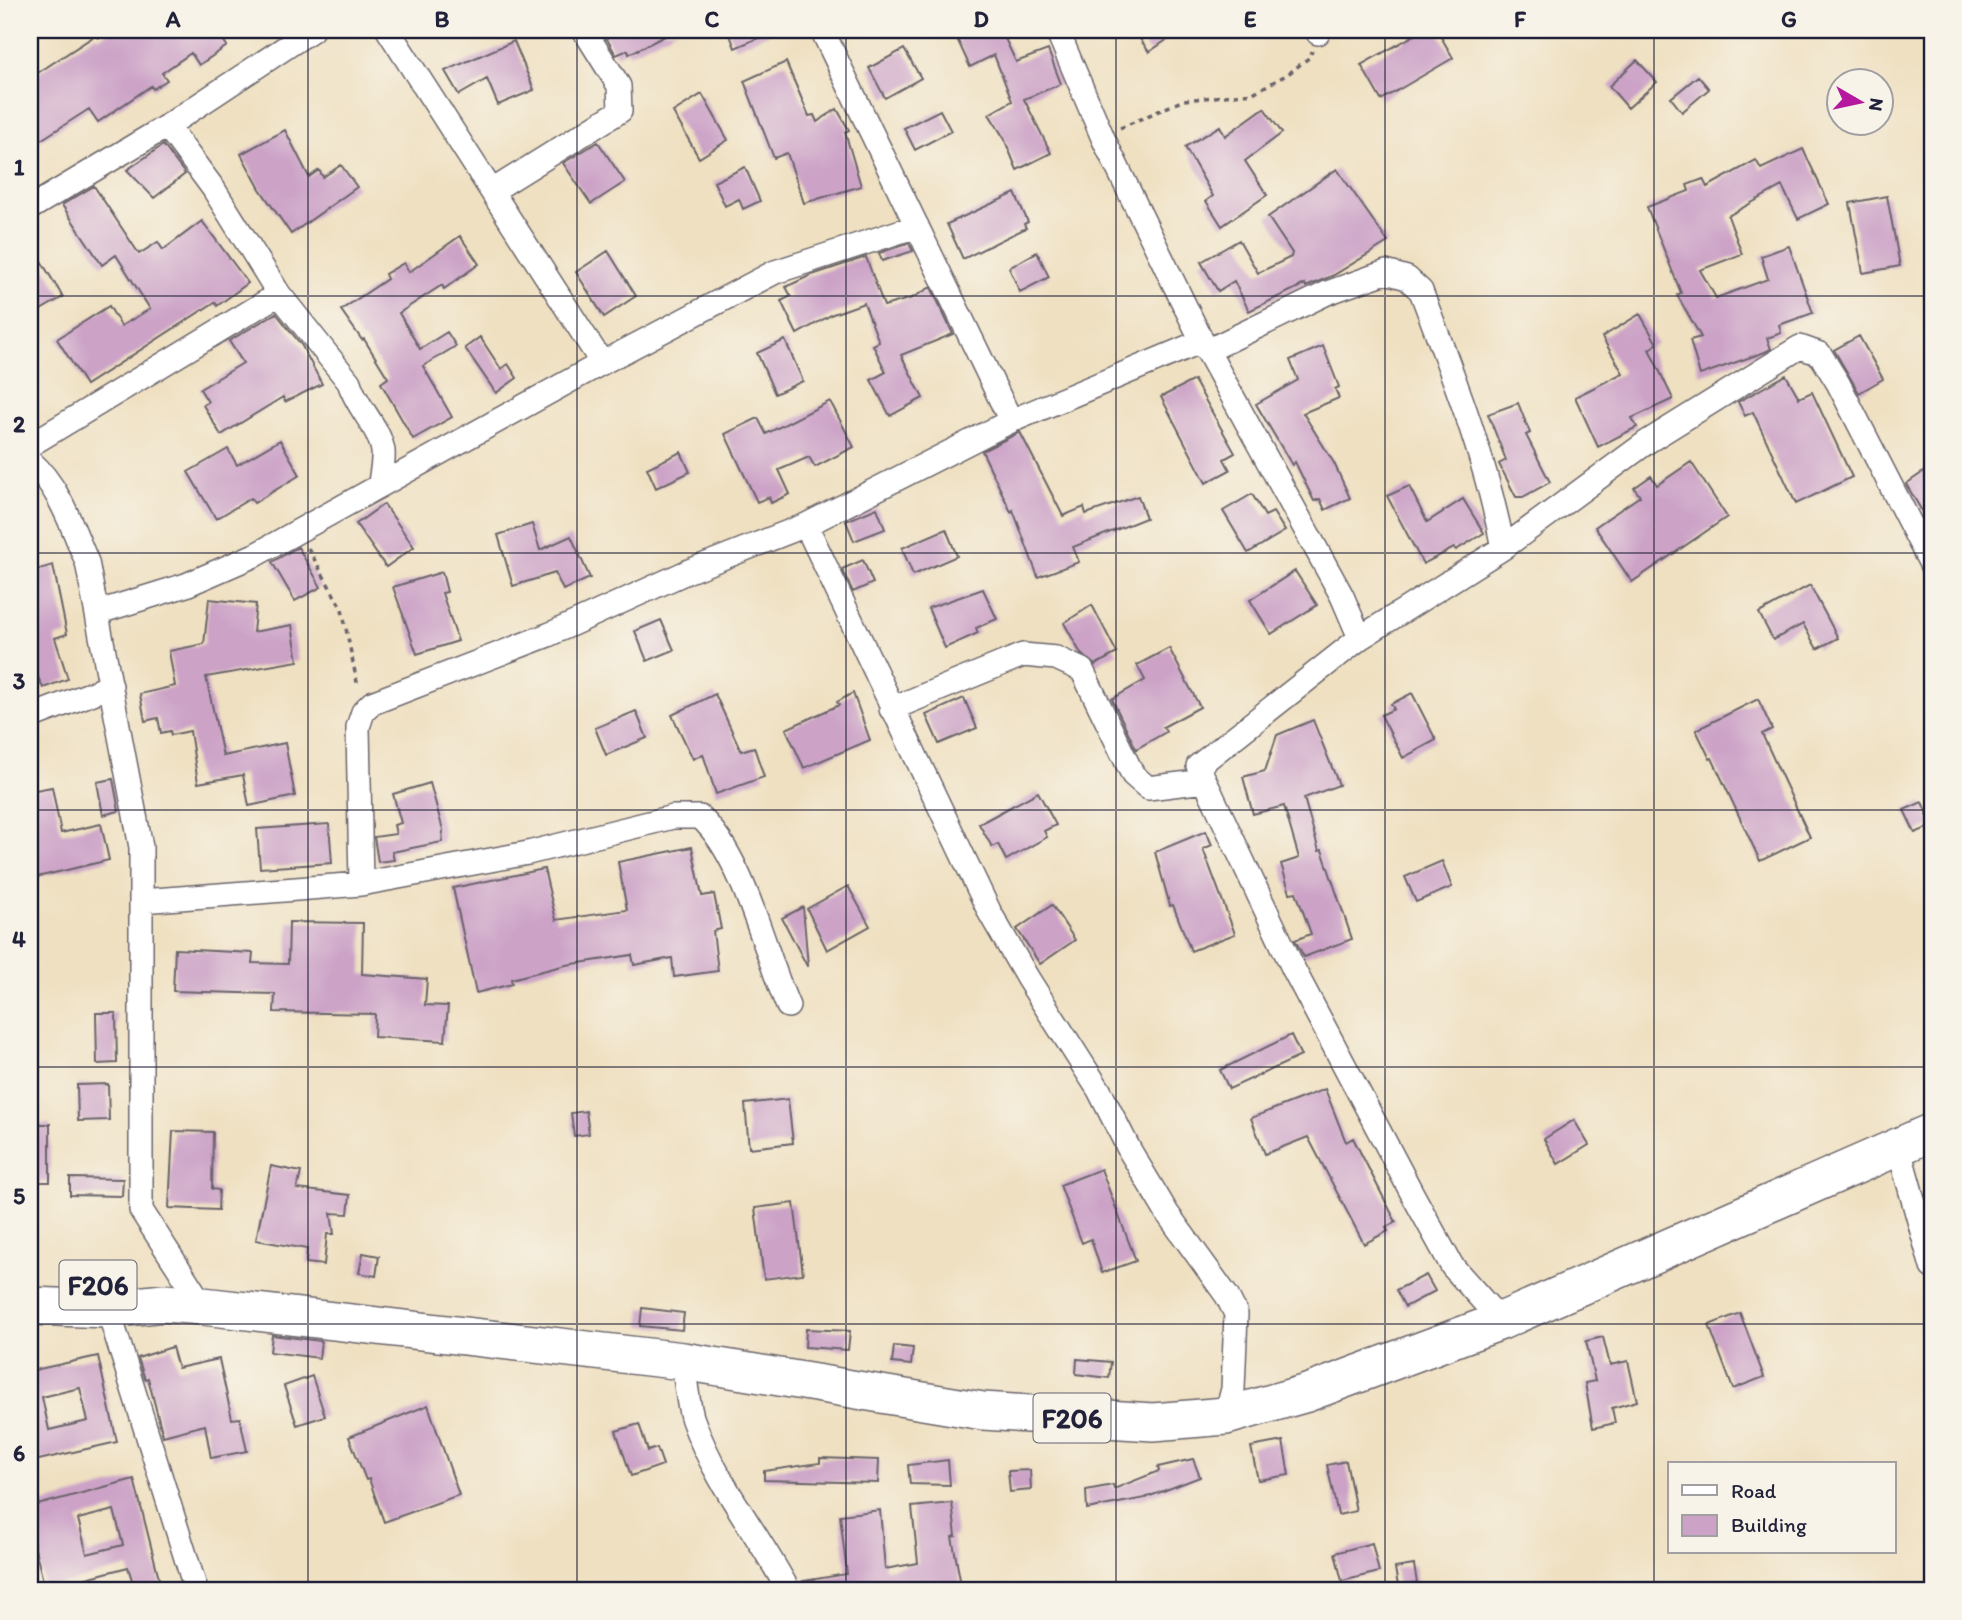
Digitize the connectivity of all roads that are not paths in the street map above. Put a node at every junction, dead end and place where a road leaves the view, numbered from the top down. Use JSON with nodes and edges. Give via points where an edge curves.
{"nodes":[{"id":1,"x":312,"y":30,"type":"edge"},
{"id":2,"x":388,"y":30,"type":"edge"},
{"id":3,"x":584,"y":30,"type":"edge"},
{"id":4,"x":822,"y":30,"type":"edge"},
{"id":5,"x":1056,"y":30,"type":"edge"},
{"id":6,"x":167,"y":126,"type":"junction"},
{"id":7,"x":492,"y":191,"type":"junction"},
{"id":8,"x":30,"y":208,"type":"edge"},
{"id":9,"x":916,"y":226,"type":"junction"},
{"id":10,"x":279,"y":293,"type":"junction"},
{"id":11,"x":1204,"y":346,"type":"junction"},
{"id":12,"x":602,"y":363,"type":"junction"},
{"id":13,"x":1011,"y":421,"type":"junction"},
{"id":14,"x":30,"y":445,"type":"edge"},
{"id":15,"x":30,"y":461,"type":"edge"},
{"id":16,"x":380,"y":484,"type":"junction"},
{"id":17,"x":806,"y":525,"type":"junction"},
{"id":18,"x":1503,"y":548,"type":"junction"},
{"id":19,"x":1932,"y":566,"type":"edge"},
{"id":20,"x":99,"y":612,"type":"junction"},
{"id":21,"x":1360,"y":638,"type":"junction"},
{"id":22,"x":111,"y":686,"type":"junction"},
{"id":23,"x":891,"y":709,"type":"junction"},
{"id":24,"x":30,"y":717,"type":"edge"},
{"id":25,"x":1205,"y":781,"type":"junction"},
{"id":26,"x":361,"y":884,"type":"junction"},
{"id":27,"x":141,"y":901,"type":"junction"},
{"id":28,"x":788,"y":1006,"type":"dead end"},
{"id":29,"x":1932,"y":1132,"type":"edge"},
{"id":30,"x":1898,"y":1146,"type":"junction"},
{"id":31,"x":1932,"y":1267,"type":"edge"},
{"id":32,"x":30,"y":1280,"type":"edge"},
{"id":33,"x":164,"y":1303,"type":"junction"},
{"id":34,"x":30,"y":1306,"type":"edge"},
{"id":35,"x":203,"y":1306,"type":"junction"},
{"id":36,"x":108,"y":1309,"type":"junction"},
{"id":37,"x":1501,"y":1321,"type":"junction"},
{"id":38,"x":683,"y":1361,"type":"junction"},
{"id":39,"x":1226,"y":1416,"type":"junction"},
{"id":40,"x":196,"y":1590,"type":"edge"},
{"id":41,"x":788,"y":1590,"type":"edge"}],
"edges":[{"from":1,"to":6,"type":"street"},
{"from":2,"to":7,"type":"street"},
{"from":3,"to":7,"type":"street","via":[[619,86],[620,111]]},
{"from":4,"to":9,"type":"street"},
{"from":5,"to":11,"type":"street"},
{"from":6,"to":8,"type":"street"},
{"from":6,"to":10,"type":"street","via":[[213,188]]},
{"from":7,"to":12,"type":"street"},
{"from":9,"to":12,"type":"street","via":[[775,272]]},
{"from":9,"to":13,"type":"street"},
{"from":10,"to":14,"type":"street"},
{"from":10,"to":16,"type":"street","via":[[349,382],[383,451]]},
{"from":11,"to":13,"type":"street"},
{"from":11,"to":18,"type":"street","via":[[1374,276],[1386,272],[1407,278],[1421,291],[1466,410],[1493,495]]},
{"from":11,"to":21,"type":"street","via":[[1342,596]]},
{"from":12,"to":16,"type":"street"},
{"from":13,"to":17,"type":"street"},
{"from":15,"to":20,"type":"street","via":[[44,473],[69,520],[87,562]]},
{"from":16,"to":20,"type":"street","via":[[255,555],[186,585]]},
{"from":17,"to":23,"type":"street"},
{"from":17,"to":26,"type":"street","via":[[689,571],[548,635],[386,696],[363,712],[358,727]]},
{"from":18,"to":19,"type":"street","via":[[1647,442],[1800,347],[1820,354],[1838,383]]},
{"from":18,"to":21,"type":"street"},
{"from":20,"to":22,"type":"street"},
{"from":21,"to":25,"type":"street","via":[[1208,755],[1198,766]]},
{"from":22,"to":24,"type":"street"},
{"from":22,"to":27,"type":"street","via":[[141,847]]},
{"from":23,"to":25,"type":"street","via":[[1023,655],[1056,658],[1082,670],[1133,775],[1148,788]]},
{"from":23,"to":39,"type":"street","via":[[1021,968],[1099,1090],[1167,1213],[1236,1314],[1233,1389]]},
{"from":25,"to":37,"type":"street","via":[[1294,970],[1452,1266]]},
{"from":26,"to":27,"type":"street"},
{"from":26,"to":28,"type":"street","via":[[528,853],[673,817],[700,817],[717,832],[738,875]]},
{"from":27,"to":35,"type":"street","via":[[141,1210]]},
{"from":29,"to":30,"type":"main road","number":"F206"},
{"from":30,"to":31,"type":"street"},
{"from":30,"to":37,"type":"main road","number":"F206"},
{"from":32,"to":33,"type":"main road","number":"F206","via":[[108,1285]]},
{"from":33,"to":35,"type":"main road","number":"F206"},
{"from":33,"to":36,"type":"main road","number":"F206"},
{"from":34,"to":36,"type":"main road","number":"F206"},
{"from":35,"to":38,"type":"main road","number":"F206"},
{"from":36,"to":40,"type":"street"},
{"from":37,"to":39,"type":"main road","number":"F206","via":[[1307,1393]]},
{"from":38,"to":39,"type":"main road","number":"F206","via":[[983,1411],[1153,1422]]},
{"from":38,"to":41,"type":"street","via":[[692,1418],[714,1467]]}]}
